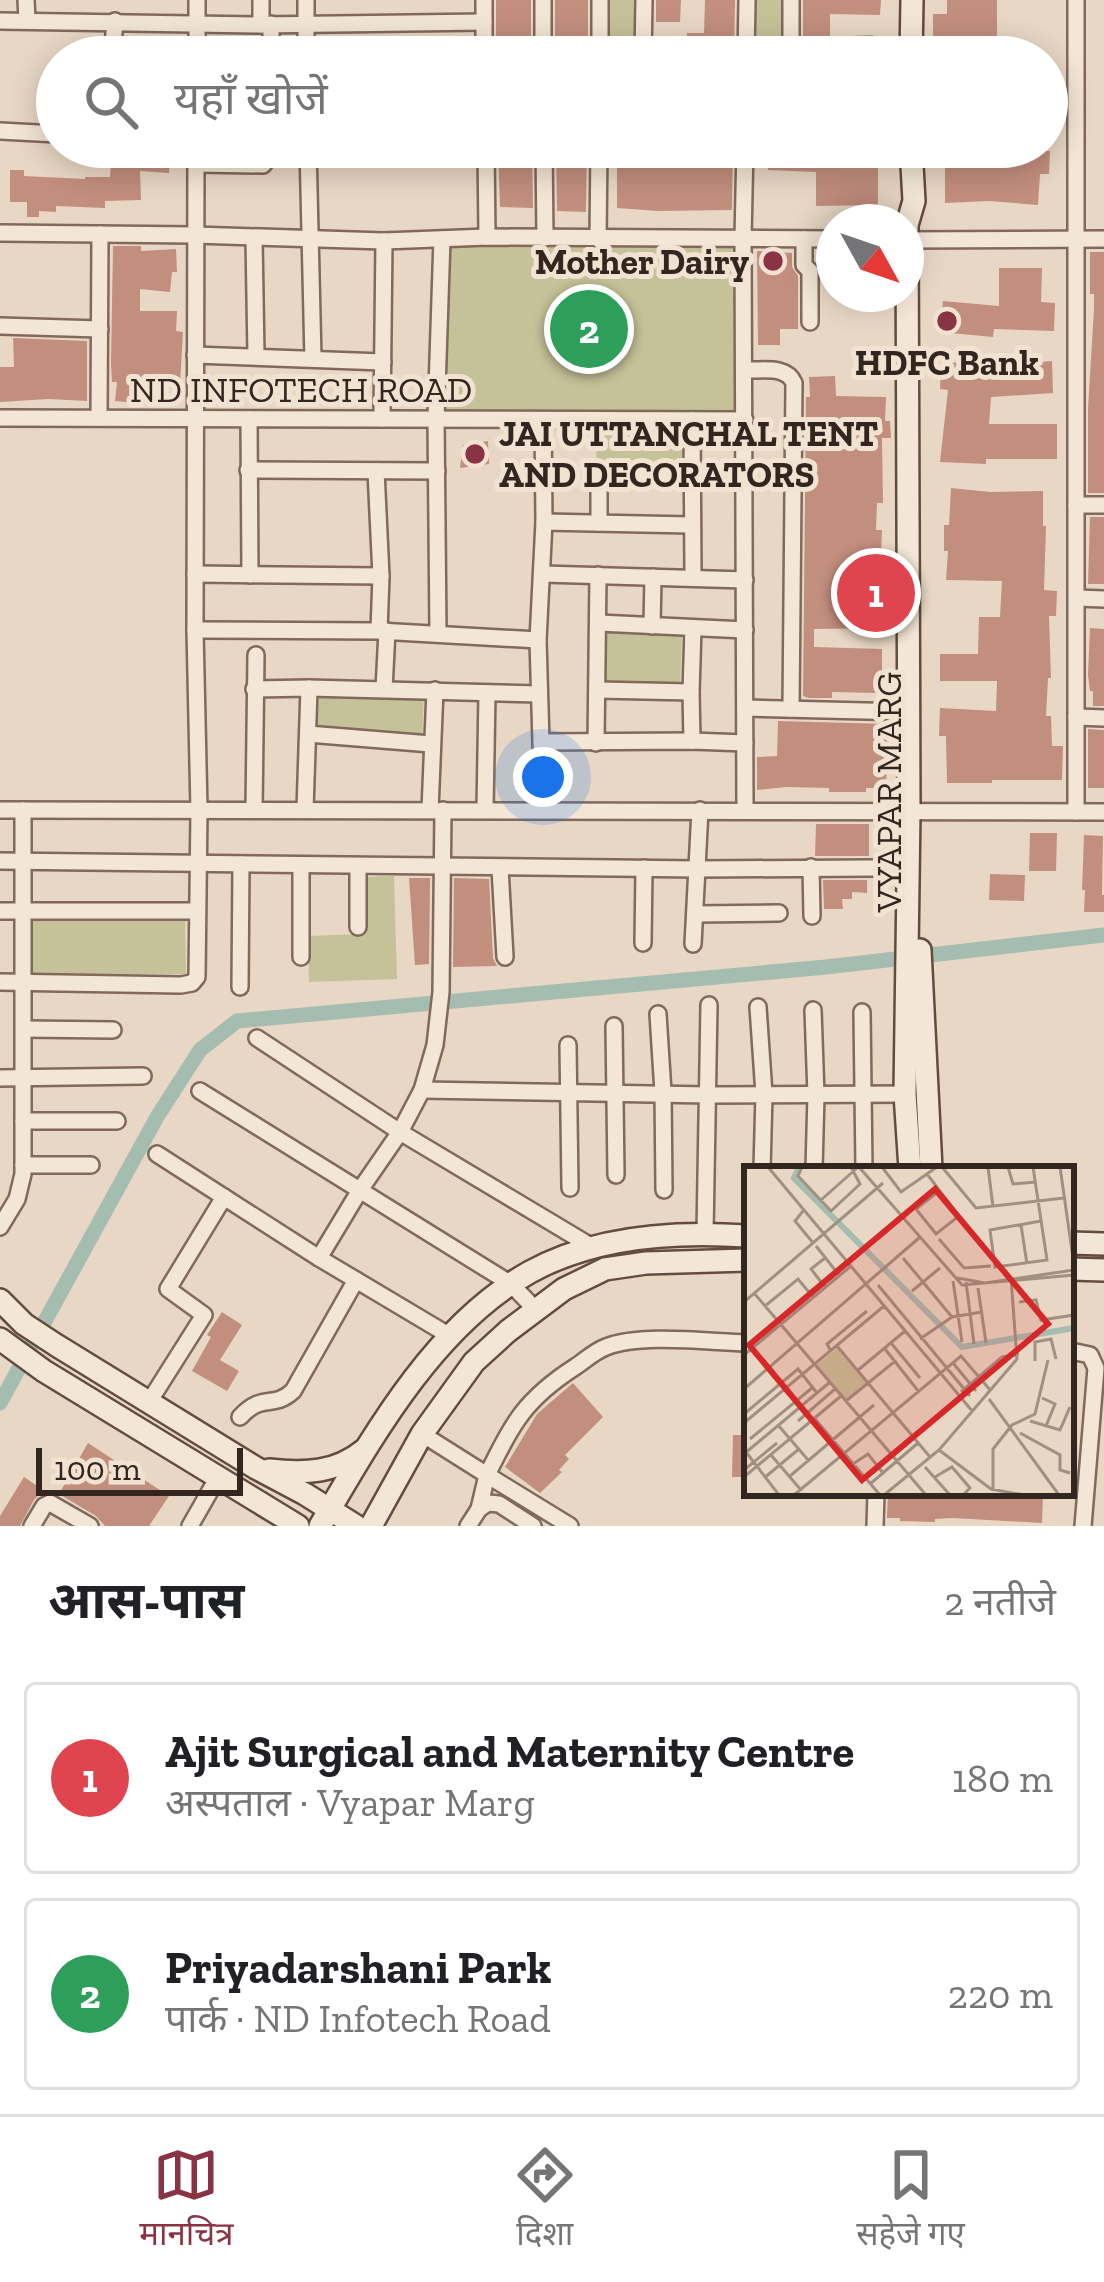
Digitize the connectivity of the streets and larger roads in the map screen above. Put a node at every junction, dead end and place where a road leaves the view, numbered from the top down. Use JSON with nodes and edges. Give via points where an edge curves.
{"nodes":[{"id":1,"x":26,"y":0,"type":"edge"},
{"id":2,"x":197,"y":0,"type":"edge"},
{"id":3,"x":260,"y":0,"type":"edge"},
{"id":4,"x":306,"y":0,"type":"edge"},
{"id":5,"x":484,"y":0,"type":"edge"},
{"id":6,"x":543,"y":0,"type":"edge"},
{"id":7,"x":600,"y":0,"type":"edge"},
{"id":8,"x":644,"y":0,"type":"edge"},
{"id":9,"x":747,"y":0,"type":"edge"},
{"id":10,"x":791,"y":0,"type":"edge"},
{"id":11,"x":912,"y":0,"type":"edge"},
{"id":12,"x":1076,"y":0,"type":"edge"},
{"id":13,"x":27,"y":20,"type":"junction"},
{"id":14,"x":0,"y":21,"type":"edge"},
{"id":15,"x":115,"y":21,"type":"junction"},
{"id":16,"x":484,"y":22,"type":"junction"},
{"id":17,"x":306,"y":23,"type":"junction"},
{"id":18,"x":197,"y":24,"type":"junction"},
{"id":19,"x":266,"y":24,"type":"junction"},
{"id":20,"x":114,"y":36,"type":"edge"},
{"id":21,"x":197,"y":36,"type":"edge"},
{"id":22,"x":268,"y":36,"type":"edge"},
{"id":23,"x":306,"y":36,"type":"edge"},
{"id":24,"x":484,"y":36,"type":"edge"},
{"id":25,"x":543,"y":36,"type":"edge"},
{"id":26,"x":599,"y":36,"type":"edge"},
{"id":27,"x":643,"y":36,"type":"edge"},
{"id":28,"x":746,"y":36,"type":"edge"},
{"id":29,"x":791,"y":36,"type":"edge"},
{"id":30,"x":911,"y":36,"type":"edge"},
{"id":31,"x":0,"y":131,"type":"edge"},
{"id":32,"x":36,"y":133,"type":"edge"},
{"id":33,"x":196,"y":168,"type":"edge"},
{"id":34,"x":308,"y":168,"type":"edge"},
{"id":35,"x":486,"y":168,"type":"edge"},
{"id":36,"x":544,"y":168,"type":"edge"},
{"id":37,"x":599,"y":168,"type":"edge"},
{"id":38,"x":745,"y":168,"type":"edge"},
{"id":39,"x":912,"y":168,"type":"edge"},
{"id":40,"x":915,"y":204,"type":"edge"},
{"id":41,"x":0,"y":233,"type":"edge"},
{"id":42,"x":100,"y":234,"type":"junction"},
{"id":43,"x":196,"y":235,"type":"junction"},
{"id":44,"x":487,"y":237,"type":"junction"},
{"id":45,"x":254,"y":238,"type":"junction"},
{"id":46,"x":545,"y":238,"type":"junction"},
{"id":47,"x":743,"y":238,"type":"junction"},
{"id":48,"x":442,"y":239,"type":"junction"},
{"id":49,"x":598,"y":239,"type":"junction"},
{"id":50,"x":803,"y":239,"type":"junction"},
{"id":51,"x":816,"y":239,"type":"edge"},
{"id":52,"x":1104,"y":239,"type":"edge"},
{"id":53,"x":309,"y":240,"type":"junction"},
{"id":54,"x":1076,"y":240,"type":"junction"},
{"id":55,"x":384,"y":241,"type":"junction"},
{"id":56,"x":924,"y":241,"type":"edge"},
{"id":57,"x":911,"y":312,"type":"edge"},
{"id":58,"x":912,"y":312,"type":"edge"},
{"id":59,"x":810,"y":322,"type":"dead end"},
{"id":60,"x":0,"y":326,"type":"edge"},
{"id":61,"x":100,"y":329,"type":"junction"},
{"id":62,"x":195,"y":355,"type":"junction"},
{"id":63,"x":256,"y":356,"type":"junction"},
{"id":64,"x":313,"y":358,"type":"junction"},
{"id":65,"x":382,"y":362,"type":"junction"},
{"id":66,"x":745,"y":370,"type":"junction"},
{"id":67,"x":0,"y":418,"type":"edge"},
{"id":68,"x":99,"y":418,"type":"junction"},
{"id":69,"x":195,"y":418,"type":"junction"},
{"id":70,"x":249,"y":418,"type":"junction"},
{"id":71,"x":382,"y":419,"type":"junction"},
{"id":72,"x":436,"y":419,"type":"junction"},
{"id":73,"x":544,"y":420,"type":"junction"},
{"id":74,"x":692,"y":420,"type":"junction"},
{"id":75,"x":745,"y":420,"type":"junction"},
{"id":76,"x":248,"y":470,"type":"junction"},
{"id":77,"x":376,"y":471,"type":"junction"},
{"id":78,"x":437,"y":471,"type":"junction"},
{"id":79,"x":691,"y":473,"type":"junction"},
{"id":80,"x":1076,"y":505,"type":"junction"},
{"id":81,"x":1104,"y":505,"type":"edge"},
{"id":82,"x":544,"y":521,"type":"junction"},
{"id":83,"x":599,"y":523,"type":"junction"},
{"id":84,"x":691,"y":526,"type":"junction"},
{"id":85,"x":195,"y":574,"type":"junction"},
{"id":86,"x":542,"y":574,"type":"junction"},
{"id":87,"x":250,"y":575,"type":"junction"},
{"id":88,"x":598,"y":575,"type":"junction"},
{"id":89,"x":381,"y":576,"type":"junction"},
{"id":90,"x":653,"y":577,"type":"junction"},
{"id":91,"x":692,"y":577,"type":"junction"},
{"id":92,"x":745,"y":580,"type":"junction"},
{"id":93,"x":1077,"y":598,"type":"junction"},
{"id":94,"x":1104,"y":599,"type":"edge"},
{"id":95,"x":599,"y":623,"type":"junction"},
{"id":96,"x":652,"y":626,"type":"junction"},
{"id":97,"x":694,"y":628,"type":"junction"},
{"id":98,"x":745,"y":630,"type":"junction"},
{"id":99,"x":195,"y":631,"type":"junction"},
{"id":100,"x":383,"y":631,"type":"junction"},
{"id":101,"x":437,"y":633,"type":"junction"},
{"id":102,"x":538,"y":640,"type":"junction"},
{"id":103,"x":256,"y":655,"type":"dead end"},
{"id":104,"x":309,"y":688,"type":"junction"},
{"id":105,"x":254,"y":689,"type":"junction"},
{"id":106,"x":384,"y":689,"type":"junction"},
{"id":107,"x":598,"y":690,"type":"junction"},
{"id":108,"x":435,"y":691,"type":"junction"},
{"id":109,"x":691,"y":692,"type":"junction"},
{"id":110,"x":487,"y":693,"type":"junction"},
{"id":111,"x":539,"y":694,"type":"junction"},
{"id":112,"x":745,"y":708,"type":"junction"},
{"id":113,"x":791,"y":709,"type":"junction"},
{"id":114,"x":907,"y":712,"type":"junction"},
{"id":115,"x":1076,"y":717,"type":"junction"},
{"id":116,"x":1104,"y":718,"type":"edge"},
{"id":117,"x":308,"y":734,"type":"junction"},
{"id":118,"x":692,"y":741,"type":"junction"},
{"id":119,"x":541,"y":742,"type":"junction"},
{"id":120,"x":596,"y":743,"type":"junction"},
{"id":121,"x":745,"y":743,"type":"junction"},
{"id":122,"x":431,"y":744,"type":"junction"},
{"id":123,"x":0,"y":809,"type":"edge"},
{"id":124,"x":23,"y":809,"type":"junction"},
{"id":125,"x":200,"y":810,"type":"junction"},
{"id":126,"x":254,"y":810,"type":"junction"},
{"id":127,"x":305,"y":810,"type":"junction"},
{"id":128,"x":436,"y":810,"type":"junction"},
{"id":129,"x":485,"y":810,"type":"junction"},
{"id":130,"x":543,"y":810,"type":"junction"},
{"id":131,"x":700,"y":810,"type":"junction"},
{"id":132,"x":745,"y":810,"type":"junction"},
{"id":133,"x":915,"y":811,"type":"junction"},
{"id":134,"x":1076,"y":812,"type":"junction"},
{"id":135,"x":1104,"y":812,"type":"edge"},
{"id":136,"x":0,"y":861,"type":"edge"},
{"id":137,"x":23,"y":862,"type":"junction"},
{"id":138,"x":198,"y":864,"type":"junction"},
{"id":139,"x":241,"y":864,"type":"junction"},
{"id":140,"x":301,"y":865,"type":"junction"},
{"id":141,"x":358,"y":866,"type":"junction"},
{"id":142,"x":442,"y":866,"type":"junction"},
{"id":143,"x":811,"y":867,"type":"junction"},
{"id":144,"x":500,"y":868,"type":"junction"},
{"id":145,"x":644,"y":868,"type":"junction"},
{"id":146,"x":873,"y":868,"type":"dead end"},
{"id":147,"x":698,"y":869,"type":"junction"},
{"id":148,"x":0,"y":911,"type":"edge"},
{"id":149,"x":22,"y":911,"type":"junction"},
{"id":150,"x":197,"y":911,"type":"junction"},
{"id":151,"x":779,"y":913,"type":"dead end"},
{"id":152,"x":695,"y":914,"type":"junction"},
{"id":153,"x":812,"y":916,"type":"dead end"},
{"id":154,"x":358,"y":927,"type":"dead end"},
{"id":155,"x":643,"y":943,"type":"dead end"},
{"id":156,"x":693,"y":944,"type":"dead end"},
{"id":157,"x":301,"y":957,"type":"dead end"},
{"id":158,"x":505,"y":957,"type":"dead end"},
{"id":159,"x":914,"y":975,"type":"junction"},
{"id":160,"x":0,"y":982,"type":"edge"},
{"id":161,"x":24,"y":982,"type":"junction"},
{"id":162,"x":240,"y":987,"type":"dead end"},
{"id":163,"x":709,"y":1005,"type":"dead end"},
{"id":164,"x":758,"y":1007,"type":"dead end"},
{"id":165,"x":813,"y":1010,"type":"dead end"},
{"id":166,"x":862,"y":1012,"type":"dead end"},
{"id":167,"x":658,"y":1014,"type":"dead end"},
{"id":168,"x":614,"y":1026,"type":"dead end"},
{"id":169,"x":24,"y":1030,"type":"junction"},
{"id":170,"x":113,"y":1030,"type":"dead end"},
{"id":171,"x":257,"y":1037,"type":"dead end"},
{"id":172,"x":568,"y":1045,"type":"dead end"},
{"id":173,"x":142,"y":1076,"type":"dead end"},
{"id":174,"x":23,"y":1077,"type":"junction"},
{"id":175,"x":0,"y":1078,"type":"edge"},
{"id":176,"x":422,"y":1090,"type":"junction"},
{"id":177,"x":570,"y":1090,"type":"junction"},
{"id":178,"x":200,"y":1091,"type":"dead end"},
{"id":179,"x":663,"y":1092,"type":"junction"},
{"id":180,"x":614,"y":1093,"type":"junction"},
{"id":181,"x":764,"y":1094,"type":"junction"},
{"id":182,"x":816,"y":1094,"type":"junction"},
{"id":183,"x":905,"y":1094,"type":"junction"},
{"id":184,"x":709,"y":1095,"type":"junction"},
{"id":185,"x":863,"y":1095,"type":"junction"},
{"id":186,"x":23,"y":1121,"type":"junction"},
{"id":187,"x":117,"y":1121,"type":"dead end"},
{"id":188,"x":400,"y":1132,"type":"junction"},
{"id":189,"x":157,"y":1154,"type":"dead end"},
{"id":190,"x":23,"y":1165,"type":"junction"},
{"id":191,"x":91,"y":1165,"type":"dead end"},
{"id":192,"x":762,"y":1166,"type":"edge"},
{"id":193,"x":814,"y":1166,"type":"edge"},
{"id":194,"x":864,"y":1166,"type":"edge"},
{"id":195,"x":910,"y":1166,"type":"edge"},
{"id":196,"x":931,"y":1166,"type":"edge"},
{"id":197,"x":616,"y":1175,"type":"dead end"},
{"id":198,"x":570,"y":1188,"type":"dead end"},
{"id":199,"x":360,"y":1190,"type":"junction"},
{"id":200,"x":664,"y":1190,"type":"dead end"},
{"id":201,"x":224,"y":1197,"type":"junction"},
{"id":202,"x":0,"y":1227,"type":"edge"},
{"id":203,"x":705,"y":1233,"type":"junction"},
{"id":204,"x":744,"y":1236,"type":"edge"},
{"id":205,"x":1074,"y":1243,"type":"edge"},
{"id":206,"x":1104,"y":1244,"type":"edge"},
{"id":207,"x":594,"y":1247,"type":"junction"},
{"id":208,"x":319,"y":1258,"type":"junction"},
{"id":209,"x":744,"y":1260,"type":"edge"},
{"id":210,"x":1074,"y":1269,"type":"edge"},
{"id":211,"x":1104,"y":1270,"type":"edge"},
{"id":212,"x":356,"y":1280,"type":"junction"},
{"id":213,"x":511,"y":1284,"type":"junction"},
{"id":214,"x":0,"y":1300,"type":"edge"},
{"id":215,"x":536,"y":1310,"type":"junction"},
{"id":216,"x":450,"y":1336,"type":"junction"},
{"id":217,"x":4,"y":1342,"type":"edge"},
{"id":218,"x":744,"y":1343,"type":"edge"},
{"id":219,"x":1074,"y":1352,"type":"edge"},
{"id":220,"x":149,"y":1402,"type":"junction"},
{"id":221,"x":240,"y":1417,"type":"dead end"},
{"id":222,"x":422,"y":1434,"type":"junction"},
{"id":223,"x":370,"y":1444,"type":"junction"},
{"id":224,"x":1074,"y":1446,"type":"edge"},
{"id":225,"x":1090,"y":1446,"type":"junction"},
{"id":226,"x":256,"y":1468,"type":"junction"},
{"id":227,"x":487,"y":1475,"type":"junction"},
{"id":228,"x":218,"y":1478,"type":"junction"},
{"id":229,"x":876,"y":1496,"type":"edge"},
{"id":230,"x":479,"y":1509,"type":"junction"},
{"id":231,"x":270,"y":1517,"type":"edge"},
{"id":232,"x":325,"y":1518,"type":"edge"},
{"id":233,"x":32,"y":1526,"type":"edge"},
{"id":234,"x":89,"y":1526,"type":"edge"},
{"id":235,"x":190,"y":1526,"type":"edge"},
{"id":236,"x":298,"y":1526,"type":"edge"},
{"id":237,"x":356,"y":1526,"type":"edge"},
{"id":238,"x":370,"y":1526,"type":"edge"},
{"id":239,"x":468,"y":1526,"type":"edge"},
{"id":240,"x":533,"y":1526,"type":"edge"},
{"id":241,"x":570,"y":1526,"type":"edge"},
{"id":242,"x":875,"y":1526,"type":"edge"},
{"id":243,"x":1083,"y":1526,"type":"edge"}],
"edges":[{"from":1,"to":13,"type":"street"},
{"from":2,"to":18,"type":"street"},
{"from":3,"to":19,"type":"street"},
{"from":4,"to":17,"type":"street"},
{"from":5,"to":16,"type":"street"},
{"from":6,"to":25,"type":"street"},
{"from":7,"to":26,"type":"street"},
{"from":8,"to":27,"type":"street"},
{"from":9,"to":28,"type":"street"},
{"from":10,"to":29,"type":"street"},
{"from":11,"to":30,"type":"street"},
{"from":12,"to":54,"type":"street"},
{"from":13,"to":14,"type":"street"},
{"from":13,"to":15,"type":"street"},
{"from":15,"to":18,"type":"street"},
{"from":15,"to":20,"type":"street"},
{"from":16,"to":17,"type":"street"},
{"from":16,"to":24,"type":"street"},
{"from":17,"to":19,"type":"street"},
{"from":17,"to":23,"type":"street"},
{"from":18,"to":19,"type":"street"},
{"from":18,"to":21,"type":"street"},
{"from":19,"to":22,"type":"street"},
{"from":31,"to":32,"type":"street"},
{"from":33,"to":43,"type":"street"},
{"from":34,"to":53,"type":"street"},
{"from":35,"to":44,"type":"street"},
{"from":36,"to":46,"type":"street"},
{"from":37,"to":49,"type":"street"},
{"from":38,"to":47,"type":"street"},
{"from":39,"to":40,"type":"street","name":"VYAPAR MARG"},
{"from":41,"to":42,"type":"street"},
{"from":42,"to":43,"type":"street"},
{"from":42,"to":61,"type":"street"},
{"from":43,"to":45,"type":"street"},
{"from":43,"to":62,"type":"street"},
{"from":44,"to":46,"type":"street"},
{"from":44,"to":48,"type":"street"},
{"from":45,"to":53,"type":"street"},
{"from":45,"to":63,"type":"street"},
{"from":46,"to":49,"type":"street"},
{"from":47,"to":49,"type":"street"},
{"from":47,"to":50,"type":"street"},
{"from":47,"to":66,"type":"street"},
{"from":48,"to":55,"type":"street"},
{"from":48,"to":72,"type":"street"},
{"from":50,"to":51,"type":"street"},
{"from":50,"to":59,"type":"street"},
{"from":52,"to":54,"type":"street"},
{"from":53,"to":55,"type":"street"},
{"from":53,"to":64,"type":"street"},
{"from":54,"to":56,"type":"street"},
{"from":54,"to":80,"type":"street"},
{"from":55,"to":65,"type":"street"},
{"from":57,"to":114,"type":"street","name":"VYAPAR MARG"},
{"from":58,"to":133,"type":"street","name":"VYAPAR MARG"},
{"from":60,"to":61,"type":"street"},
{"from":61,"to":68,"type":"street"},
{"from":62,"to":63,"type":"street"},
{"from":62,"to":69,"type":"street"},
{"from":63,"to":64,"type":"street"},
{"from":64,"to":65,"type":"street"},
{"from":65,"to":71,"type":"street"},
{"from":66,"to":75,"type":"street"},
{"from":66,"to":113,"type":"street","via":[[778,371],[794,383]]},
{"from":67,"to":68,"type":"street","name":"ND INFOTECH ROAD"},
{"from":68,"to":69,"type":"street","name":"ND INFOTECH ROAD"},
{"from":69,"to":70,"type":"street","name":"ND INFOTECH ROAD"},
{"from":69,"to":85,"type":"street"},
{"from":70,"to":71,"type":"street","name":"ND INFOTECH ROAD"},
{"from":70,"to":76,"type":"street"},
{"from":71,"to":72,"type":"street","name":"ND INFOTECH ROAD"},
{"from":72,"to":73,"type":"street","name":"ND INFOTECH ROAD"},
{"from":72,"to":78,"type":"street"},
{"from":73,"to":74,"type":"street","name":"ND INFOTECH ROAD"},
{"from":73,"to":82,"type":"street"},
{"from":74,"to":75,"type":"street","name":"ND INFOTECH ROAD"},
{"from":74,"to":79,"type":"street"},
{"from":75,"to":92,"type":"street"},
{"from":76,"to":77,"type":"street"},
{"from":76,"to":87,"type":"street"},
{"from":77,"to":78,"type":"street"},
{"from":77,"to":89,"type":"street"},
{"from":78,"to":101,"type":"street"},
{"from":79,"to":83,"type":"street","via":[[598,472]]},
{"from":79,"to":84,"type":"street"},
{"from":80,"to":81,"type":"street"},
{"from":80,"to":93,"type":"street"},
{"from":82,"to":83,"type":"street"},
{"from":82,"to":86,"type":"street"},
{"from":83,"to":84,"type":"street"},
{"from":84,"to":91,"type":"street"},
{"from":85,"to":87,"type":"street"},
{"from":85,"to":99,"type":"street"},
{"from":86,"to":88,"type":"street"},
{"from":86,"to":102,"type":"street"},
{"from":87,"to":89,"type":"street"},
{"from":88,"to":90,"type":"street"},
{"from":88,"to":95,"type":"street"},
{"from":89,"to":100,"type":"street"},
{"from":90,"to":91,"type":"street"},
{"from":90,"to":96,"type":"street"},
{"from":91,"to":92,"type":"street"},
{"from":92,"to":98,"type":"street"},
{"from":93,"to":94,"type":"street"},
{"from":93,"to":115,"type":"street"},
{"from":95,"to":96,"type":"street"},
{"from":95,"to":107,"type":"street"},
{"from":96,"to":97,"type":"street"},
{"from":97,"to":98,"type":"street"},
{"from":97,"to":109,"type":"street"},
{"from":98,"to":112,"type":"street"},
{"from":99,"to":100,"type":"street"},
{"from":99,"to":125,"type":"street"},
{"from":100,"to":101,"type":"street"},
{"from":100,"to":106,"type":"street"},
{"from":101,"to":102,"type":"street"},
{"from":102,"to":111,"type":"street"},
{"from":103,"to":105,"type":"street"},
{"from":104,"to":105,"type":"street"},
{"from":104,"to":106,"type":"street"},
{"from":104,"to":117,"type":"street"},
{"from":105,"to":126,"type":"street"},
{"from":106,"to":108,"type":"street"},
{"from":107,"to":109,"type":"street"},
{"from":107,"to":120,"type":"street"},
{"from":108,"to":110,"type":"street"},
{"from":108,"to":122,"type":"street"},
{"from":109,"to":118,"type":"street"},
{"from":110,"to":111,"type":"street"},
{"from":110,"to":129,"type":"street"},
{"from":111,"to":119,"type":"street"},
{"from":112,"to":113,"type":"street"},
{"from":112,"to":121,"type":"street"},
{"from":113,"to":114,"type":"street"},
{"from":114,"to":133,"type":"street","name":"VYAPAR MARG"},
{"from":115,"to":116,"type":"street"},
{"from":115,"to":134,"type":"street"},
{"from":117,"to":122,"type":"street"},
{"from":117,"to":127,"type":"street"},
{"from":118,"to":120,"type":"street"},
{"from":118,"to":121,"type":"street"},
{"from":119,"to":120,"type":"street"},
{"from":119,"to":130,"type":"street"},
{"from":121,"to":132,"type":"street"},
{"from":122,"to":128,"type":"street"},
{"from":123,"to":124,"type":"street"},
{"from":124,"to":125,"type":"street"},
{"from":124,"to":137,"type":"street"},
{"from":125,"to":126,"type":"street"},
{"from":125,"to":138,"type":"street"},
{"from":126,"to":127,"type":"street"},
{"from":127,"to":128,"type":"street"},
{"from":128,"to":129,"type":"street"},
{"from":128,"to":142,"type":"street"},
{"from":129,"to":130,"type":"street"},
{"from":130,"to":131,"type":"street"},
{"from":131,"to":132,"type":"street"},
{"from":131,"to":147,"type":"street"},
{"from":132,"to":133,"type":"street"},
{"from":133,"to":134,"type":"street"},
{"from":133,"to":159,"type":"street","name":"VYAPAR MARG"},
{"from":134,"to":135,"type":"street"},
{"from":136,"to":137,"type":"street"},
{"from":137,"to":138,"type":"street"},
{"from":137,"to":149,"type":"street"},
{"from":138,"to":139,"type":"street"},
{"from":138,"to":150,"type":"street"},
{"from":139,"to":140,"type":"street"},
{"from":139,"to":162,"type":"street"},
{"from":140,"to":141,"type":"street"},
{"from":140,"to":157,"type":"street"},
{"from":141,"to":142,"type":"street"},
{"from":141,"to":154,"type":"street"},
{"from":142,"to":144,"type":"street"},
{"from":142,"to":176,"type":"street","via":[[440,1022]]},
{"from":143,"to":146,"type":"street"},
{"from":143,"to":147,"type":"street"},
{"from":143,"to":153,"type":"street"},
{"from":144,"to":145,"type":"street"},
{"from":144,"to":158,"type":"street"},
{"from":145,"to":147,"type":"street"},
{"from":145,"to":155,"type":"street"},
{"from":147,"to":152,"type":"street"},
{"from":148,"to":149,"type":"street"},
{"from":149,"to":150,"type":"street"},
{"from":149,"to":161,"type":"street"},
{"from":150,"to":161,"type":"street","via":[[192,983]]},
{"from":151,"to":152,"type":"street"},
{"from":152,"to":156,"type":"street"},
{"from":159,"to":183,"type":"street","name":"VYAPAR MARG"},
{"from":159,"to":196,"type":"street","name":"VYAPAR MARG"},
{"from":160,"to":161,"type":"street"},
{"from":161,"to":169,"type":"street"},
{"from":163,"to":184,"type":"street"},
{"from":164,"to":181,"type":"street"},
{"from":165,"to":182,"type":"street"},
{"from":166,"to":185,"type":"street"},
{"from":167,"to":179,"type":"street"},
{"from":168,"to":180,"type":"street"},
{"from":169,"to":170,"type":"street"},
{"from":169,"to":174,"type":"street"},
{"from":171,"to":188,"type":"street"},
{"from":172,"to":177,"type":"street"},
{"from":173,"to":174,"type":"street"},
{"from":174,"to":175,"type":"street"},
{"from":174,"to":186,"type":"street"},
{"from":176,"to":177,"type":"street"},
{"from":176,"to":188,"type":"street"},
{"from":177,"to":180,"type":"street"},
{"from":177,"to":198,"type":"street"},
{"from":178,"to":199,"type":"street"},
{"from":179,"to":180,"type":"street"},
{"from":179,"to":184,"type":"street"},
{"from":179,"to":200,"type":"street"},
{"from":180,"to":197,"type":"street"},
{"from":181,"to":182,"type":"street"},
{"from":181,"to":184,"type":"street"},
{"from":181,"to":192,"type":"street"},
{"from":182,"to":185,"type":"street"},
{"from":182,"to":193,"type":"street"},
{"from":183,"to":185,"type":"street"},
{"from":183,"to":195,"type":"street","name":"VYAPAR MARG"},
{"from":184,"to":203,"type":"street"},
{"from":185,"to":194,"type":"street"},
{"from":186,"to":187,"type":"street"},
{"from":186,"to":190,"type":"street"},
{"from":188,"to":199,"type":"street"},
{"from":188,"to":207,"type":"street"},
{"from":189,"to":201,"type":"street"},
{"from":190,"to":191,"type":"street"},
{"from":190,"to":202,"type":"street","via":[[17,1199]]},
{"from":199,"to":208,"type":"street"},
{"from":199,"to":213,"type":"street"},
{"from":201,"to":208,"type":"street"},
{"from":201,"to":220,"type":"street","via":[[168,1289],[204,1315]]},
{"from":203,"to":204,"type":"street"},
{"from":203,"to":207,"type":"street"},
{"from":205,"to":206,"type":"street"},
{"from":207,"to":213,"type":"street"},
{"from":208,"to":212,"type":"street"},
{"from":209,"to":215,"type":"street","via":[[605,1269]]},
{"from":210,"to":211,"type":"street"},
{"from":212,"to":216,"type":"street"},
{"from":212,"to":221,"type":"street","via":[[293,1391],[256,1402]]},
{"from":213,"to":215,"type":"street"},
{"from":213,"to":216,"type":"street"},
{"from":214,"to":220,"type":"street","via":[[24,1324]]},
{"from":215,"to":222,"type":"street","via":[[474,1362]]},
{"from":216,"to":223,"type":"street"},
{"from":217,"to":228,"type":"street"},
{"from":218,"to":227,"type":"street","via":[[607,1346],[523,1410]]},
{"from":219,"to":225,"type":"street","via":[[1090,1355],[1096,1368]]},
{"from":220,"to":226,"type":"street"},
{"from":222,"to":227,"type":"street"},
{"from":222,"to":238,"type":"street"},
{"from":223,"to":226,"type":"street","via":[[325,1471]]},
{"from":223,"to":232,"type":"street"},
{"from":224,"to":225,"type":"street"},
{"from":225,"to":243,"type":"street"},
{"from":226,"to":232,"type":"street"},
{"from":227,"to":230,"type":"street"},
{"from":227,"to":241,"type":"street"},
{"from":228,"to":231,"type":"street"},
{"from":228,"to":235,"type":"street"},
{"from":229,"to":242,"type":"street"},
{"from":230,"to":239,"type":"street"},
{"from":230,"to":240,"type":"street","via":[[499,1504]]},
{"from":231,"to":236,"type":"street"},
{"from":232,"to":237,"type":"street"},
{"from":233,"to":234,"type":"street","via":[[50,1503]]}]}
